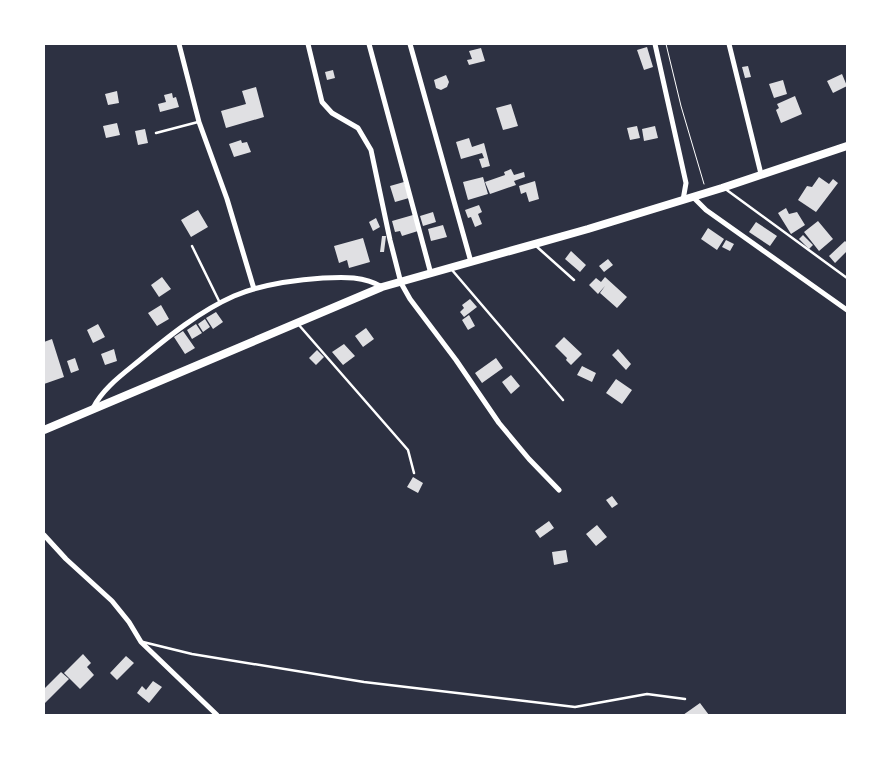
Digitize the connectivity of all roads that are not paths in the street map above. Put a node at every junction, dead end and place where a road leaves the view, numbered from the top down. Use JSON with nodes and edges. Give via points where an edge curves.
{"nodes":[{"id":1,"x":179,"y":44,"type":"edge"},
{"id":2,"x":308,"y":44,"type":"edge"},
{"id":3,"x":369,"y":44,"type":"edge"},
{"id":4,"x":410,"y":44,"type":"edge"},
{"id":5,"x":655,"y":44,"type":"edge"},
{"id":6,"x":729,"y":44,"type":"edge"},
{"id":7,"x":198,"y":122,"type":"junction"},
{"id":8,"x":156,"y":133,"type":"dead end"},
{"id":9,"x":846,"y":148,"type":"edge"},
{"id":10,"x":761,"y":174,"type":"junction"},
{"id":11,"x":722,"y":188,"type":"junction"},
{"id":12,"x":693,"y":196,"type":"junction"},
{"id":13,"x":683,"y":200,"type":"junction"},
{"id":14,"x":534,"y":244,"type":"junction"},
{"id":15,"x":192,"y":246,"type":"dead end"},
{"id":16,"x":471,"y":262,"type":"junction"},
{"id":17,"x":451,"y":268,"type":"junction"},
{"id":18,"x":432,"y":274,"type":"junction"},
{"id":19,"x":847,"y":278,"type":"edge"},
{"id":20,"x":574,"y":280,"type":"dead end"},
{"id":21,"x":402,"y":283,"type":"junction"},
{"id":22,"x":382,"y":287,"type":"junction"},
{"id":23,"x":254,"y":289,"type":"junction"},
{"id":24,"x":220,"y":303,"type":"junction"},
{"id":25,"x":847,"y":310,"type":"edge"},
{"id":26,"x":297,"y":322,"type":"junction"},
{"id":27,"x":563,"y":400,"type":"dead end"},
{"id":28,"x":93,"y":409,"type":"junction"},
{"id":29,"x":44,"y":430,"type":"edge"},
{"id":30,"x":414,"y":473,"type":"dead end"},
{"id":31,"x":559,"y":490,"type":"dead end"},
{"id":32,"x":44,"y":535,"type":"edge"},
{"id":33,"x":141,"y":642,"type":"junction"},
{"id":34,"x":685,"y":699,"type":"dead end"},
{"id":35,"x":217,"y":715,"type":"edge"}],
"edges":[{"from":1,"to":7,"type":"street"},
{"from":2,"to":21,"type":"street","via":[[322,102],[332,113],[358,128],[371,150]]},
{"from":3,"to":18,"type":"street"},
{"from":4,"to":16,"type":"street"},
{"from":5,"to":13,"type":"street","via":[[686,184]]},
{"from":6,"to":10,"type":"street"},
{"from":7,"to":8,"type":"lane"},
{"from":7,"to":23,"type":"street","via":[[227,199]]},
{"from":9,"to":10,"type":"main road"},
{"from":10,"to":11,"type":"main road"},
{"from":11,"to":12,"type":"main road"},
{"from":11,"to":19,"type":"lane"},
{"from":12,"to":13,"type":"main road"},
{"from":12,"to":25,"type":"street","via":[[706,210]]},
{"from":13,"to":14,"type":"main road"},
{"from":14,"to":16,"type":"main road"},
{"from":14,"to":20,"type":"lane"},
{"from":15,"to":24,"type":"lane"},
{"from":16,"to":17,"type":"main road"},
{"from":17,"to":18,"type":"main road"},
{"from":17,"to":27,"type":"lane"},
{"from":18,"to":21,"type":"main road"},
{"from":21,"to":22,"type":"main road"},
{"from":21,"to":31,"type":"street","via":[[410,299],[499,423]]},
{"from":22,"to":23,"type":"street","via":[[370,280],[334,278],[304,279]]},
{"from":22,"to":26,"type":"main road"},
{"from":23,"to":24,"type":"street"},
{"from":24,"to":28,"type":"street","via":[[188,322],[122,374],[97,400]]},
{"from":26,"to":28,"type":"main road"},
{"from":26,"to":30,"type":"lane","via":[[408,450]]},
{"from":28,"to":29,"type":"main road"},
{"from":32,"to":33,"type":"street","via":[[66,560],[112,601]]},
{"from":33,"to":34,"type":"lane","via":[[192,654],[364,682],[575,707],[647,694]]},
{"from":33,"to":35,"type":"street"}]}
